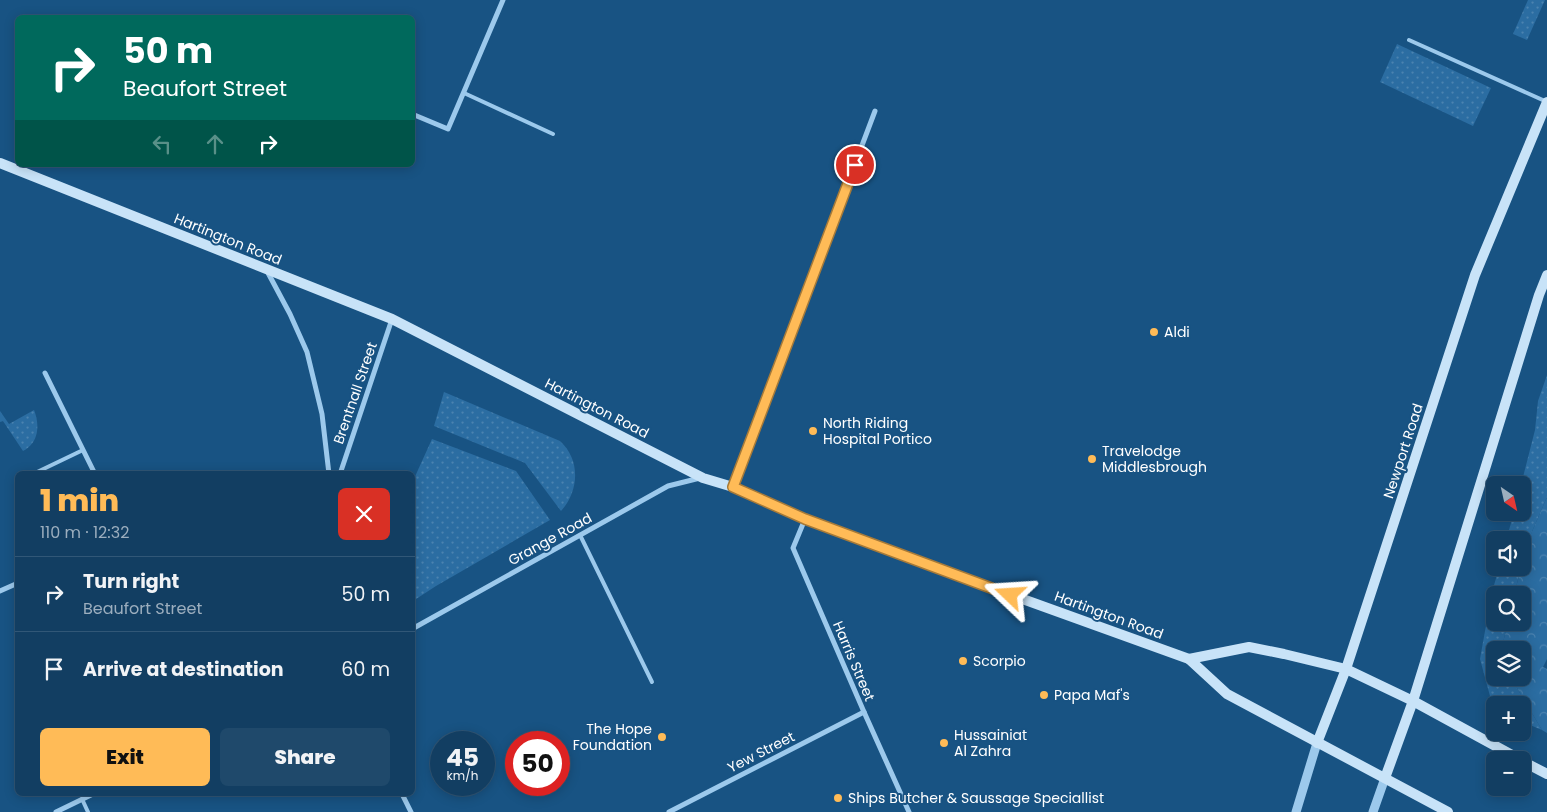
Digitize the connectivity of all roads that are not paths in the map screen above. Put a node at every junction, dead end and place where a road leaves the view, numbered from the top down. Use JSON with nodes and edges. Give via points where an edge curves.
{"nodes":[{"id":1,"x":503,"y":0,"type":"edge"},
{"id":2,"x":1409,"y":40,"type":"dead end"},
{"id":3,"x":464,"y":93,"type":"junction"},
{"id":4,"x":1547,"y":102,"type":"edge"},
{"id":5,"x":875,"y":111,"type":"dead end"},
{"id":6,"x":415,"y":115,"type":"edge"},
{"id":7,"x":553,"y":134,"type":"dead end"},
{"id":8,"x":0,"y":163,"type":"edge"},
{"id":9,"x":266,"y":269,"type":"junction"},
{"id":10,"x":1547,"y":275,"type":"edge"},
{"id":11,"x":392,"y":319,"type":"junction"},
{"id":12,"x":45,"y":373,"type":"dead end"},
{"id":13,"x":83,"y":450,"type":"junction"},
{"id":14,"x":39,"y":471,"type":"edge"},
{"id":15,"x":94,"y":471,"type":"edge"},
{"id":16,"x":329,"y":471,"type":"edge"},
{"id":17,"x":341,"y":471,"type":"edge"},
{"id":18,"x":703,"y":478,"type":"junction"},
{"id":19,"x":733,"y":487,"type":"junction"},
{"id":20,"x":805,"y":519,"type":"junction"},
{"id":21,"x":580,"y":535,"type":"junction"},
{"id":22,"x":15,"y":584,"type":"edge"},
{"id":23,"x":0,"y":591,"type":"edge"},
{"id":24,"x":415,"y":627,"type":"edge"},
{"id":25,"x":1189,"y":659,"type":"junction"},
{"id":26,"x":1346,"y":669,"type":"junction"},
{"id":27,"x":652,"y":682,"type":"dead end"},
{"id":28,"x":1413,"y":701,"type":"junction"},
{"id":29,"x":864,"y":712,"type":"junction"},
{"id":30,"x":1317,"y":742,"type":"junction"},
{"id":31,"x":1504,"y":751,"type":"edge"},
{"id":32,"x":1531,"y":766,"type":"edge"},
{"id":33,"x":1547,"y":774,"type":"edge"},
{"id":34,"x":1385,"y":778,"type":"junction"},
{"id":35,"x":89,"y":796,"type":"edge"},
{"id":36,"x":403,"y":796,"type":"edge"},
{"id":37,"x":82,"y":799,"type":"junction"},
{"id":38,"x":56,"y":812,"type":"edge"},
{"id":39,"x":88,"y":812,"type":"edge"},
{"id":40,"x":412,"y":812,"type":"edge"},
{"id":41,"x":669,"y":812,"type":"edge"},
{"id":42,"x":909,"y":812,"type":"edge"},
{"id":43,"x":1296,"y":812,"type":"edge"},
{"id":44,"x":1373,"y":812,"type":"edge"},
{"id":45,"x":1448,"y":812,"type":"edge"}],
"edges":[{"from":1,"to":3,"type":"street"},
{"from":2,"to":4,"type":"lane"},
{"from":3,"to":6,"type":"street","via":[[448,129]]},
{"from":3,"to":7,"type":"lane"},
{"from":4,"to":26,"type":"main road","name":"Newport Road","via":[[1475,275]]},
{"from":5,"to":19,"type":"street"},
{"from":8,"to":9,"type":"main road","name":"Hartington Road"},
{"from":9,"to":11,"type":"main road","name":"Hartington Road"},
{"from":9,"to":16,"type":"street","name":"Brentnall Street","via":[[308,352],[322,414]]},
{"from":10,"to":28,"type":"main road"},
{"from":11,"to":17,"type":"street","name":"Brentnall Street"},
{"from":11,"to":18,"type":"main road","name":"Hartington Road"},
{"from":12,"to":13,"type":"street"},
{"from":13,"to":14,"type":"lane"},
{"from":13,"to":15,"type":"street"},
{"from":18,"to":19,"type":"main road","name":"Hartington Road"},
{"from":18,"to":21,"type":"street","name":"Grange Road","via":[[668,486]]},
{"from":19,"to":20,"type":"main road","name":"Hartington Road"},
{"from":20,"to":25,"type":"main road","name":"Hartington Road"},
{"from":20,"to":29,"type":"street","name":"Harris Street","via":[[793,548]]},
{"from":21,"to":24,"type":"street","name":"Grange Road"},
{"from":21,"to":27,"type":"lane"},
{"from":22,"to":23,"type":"street"},
{"from":25,"to":26,"type":"main road","name":"Hartington Road","via":[[1249,648]]},
{"from":25,"to":30,"type":"main road","name":"Hartington Road","via":[[1227,694]]},
{"from":26,"to":28,"type":"main road","name":"Hartington Road"},
{"from":26,"to":30,"type":"main road","name":"Newport Road"},
{"from":28,"to":31,"type":"main road","name":"Hartington Road"},
{"from":28,"to":34,"type":"main road"},
{"from":29,"to":41,"type":"street","name":"Yew Street"},
{"from":29,"to":42,"type":"street","name":"Harris Street"},
{"from":30,"to":34,"type":"main road","name":"Hartington Road"},
{"from":30,"to":43,"type":"street","name":"Newport Road"},
{"from":32,"to":33,"type":"main road","name":"Hartington Road"},
{"from":34,"to":44,"type":"street"},
{"from":34,"to":45,"type":"main road","name":"Hartington Road"},
{"from":35,"to":37,"type":"street"},
{"from":36,"to":40,"type":"street"},
{"from":37,"to":38,"type":"street"},
{"from":37,"to":39,"type":"lane"}]}
